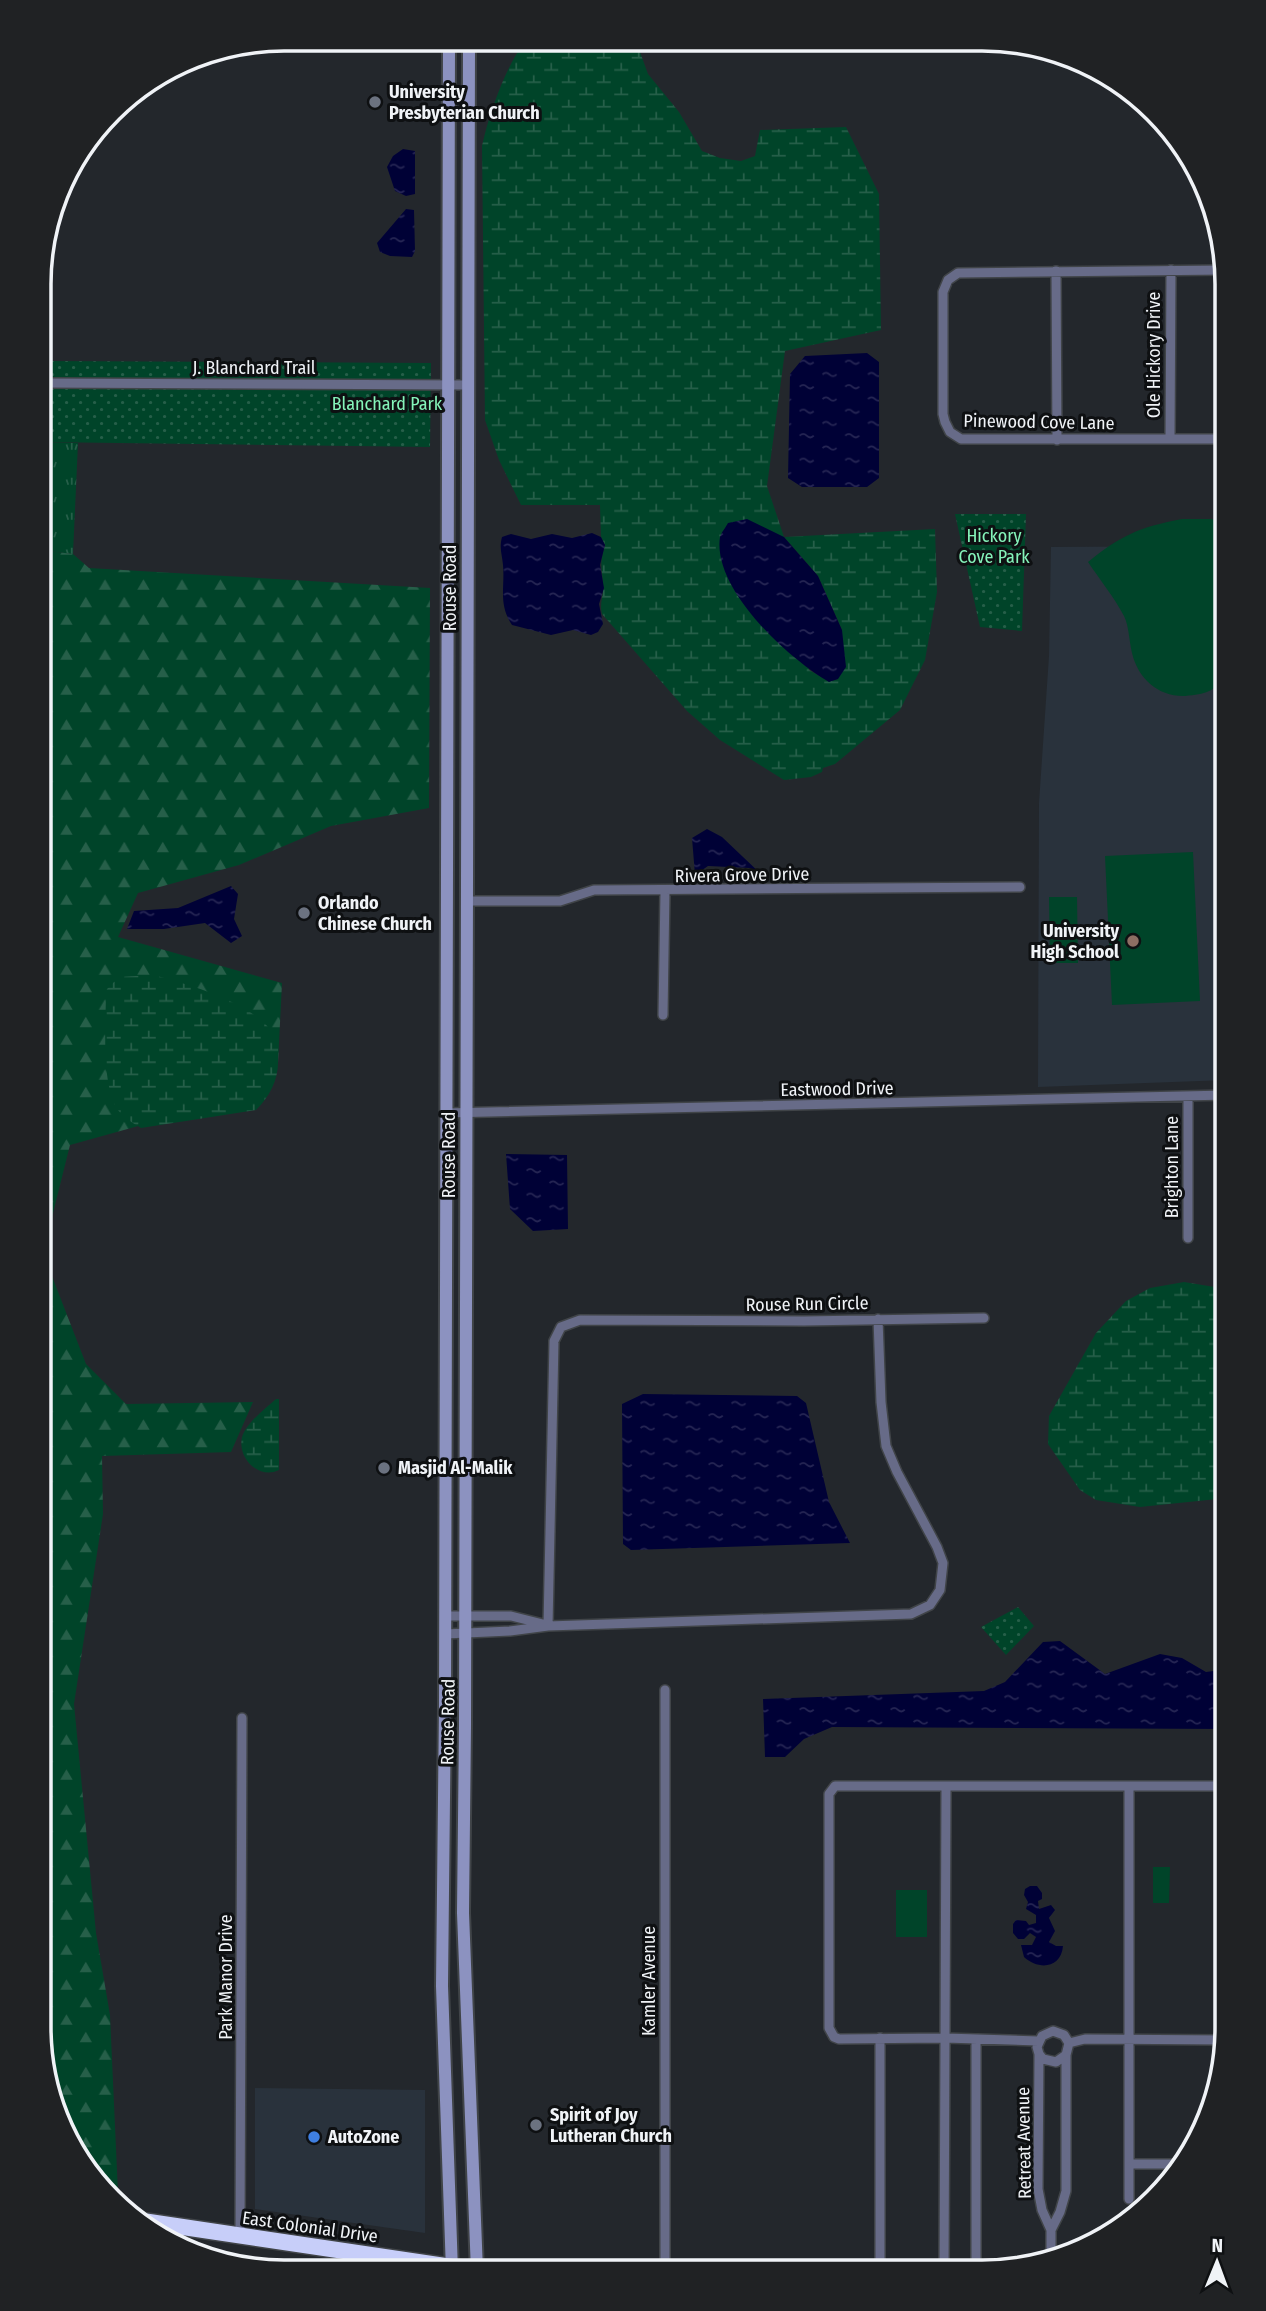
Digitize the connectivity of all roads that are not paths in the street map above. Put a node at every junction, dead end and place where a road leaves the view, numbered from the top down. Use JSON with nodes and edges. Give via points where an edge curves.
{"nodes":[{"id":1,"x":449,"y":51,"type":"edge"},
{"id":2,"x":469,"y":51,"type":"edge"},
{"id":3,"x":1171,"y":270,"type":"junction"},
{"id":4,"x":1215,"y":270,"type":"edge"},
{"id":5,"x":1056,"y":271,"type":"junction"},
{"id":6,"x":51,"y":383,"type":"edge"},
{"id":7,"x":448,"y":385,"type":"junction"},
{"id":8,"x":468,"y":385,"type":"junction"},
{"id":9,"x":1170,"y":439,"type":"junction"},
{"id":10,"x":1215,"y":439,"type":"edge"},
{"id":11,"x":1057,"y":440,"type":"junction"},
{"id":12,"x":1020,"y":887,"type":"dead end"},
{"id":13,"x":665,"y":891,"type":"junction"},
{"id":14,"x":467,"y":901,"type":"junction"},
{"id":15,"x":663,"y":1015,"type":"dead end"},
{"id":16,"x":1215,"y":1096,"type":"edge"},
{"id":17,"x":1188,"y":1097,"type":"junction"},
{"id":18,"x":467,"y":1112,"type":"junction"},
{"id":19,"x":446,"y":1113,"type":"junction"},
{"id":20,"x":1188,"y":1238,"type":"dead end"},
{"id":21,"x":984,"y":1318,"type":"dead end"},
{"id":22,"x":878,"y":1319,"type":"junction"},
{"id":23,"x":445,"y":1616,"type":"junction"},
{"id":24,"x":466,"y":1616,"type":"junction"},
{"id":25,"x":511,"y":1616,"type":"junction"},
{"id":26,"x":548,"y":1626,"type":"junction"},
{"id":27,"x":510,"y":1631,"type":"junction"},
{"id":28,"x":466,"y":1633,"type":"junction"},
{"id":29,"x":445,"y":1634,"type":"junction"},
{"id":30,"x":665,"y":1690,"type":"dead end"},
{"id":31,"x":242,"y":1718,"type":"dead end"},
{"id":32,"x":1129,"y":1786,"type":"junction"},
{"id":33,"x":1215,"y":1786,"type":"edge"},
{"id":34,"x":946,"y":1787,"type":"junction"},
{"id":35,"x":880,"y":2038,"type":"junction"},
{"id":36,"x":945,"y":2038,"type":"junction"},
{"id":37,"x":976,"y":2039,"type":"junction"},
{"id":38,"x":1129,"y":2040,"type":"junction"},
{"id":39,"x":1215,"y":2040,"type":"edge"},
{"id":40,"x":1038,"y":2041,"type":"junction"},
{"id":41,"x":1069,"y":2043,"type":"junction"},
{"id":42,"x":1039,"y":2054,"type":"junction"},
{"id":43,"x":1066,"y":2055,"type":"junction"},
{"id":44,"x":1129,"y":2164,"type":"junction"},
{"id":45,"x":1170,"y":2164,"type":"edge"},
{"id":46,"x":1129,"y":2199,"type":"dead end"},
{"id":47,"x":158,"y":2223,"type":"edge"},
{"id":48,"x":1051,"y":2230,"type":"junction"},
{"id":49,"x":240,"y":2236,"type":"junction"},
{"id":50,"x":1051,"y":2250,"type":"edge"},
{"id":51,"x":394,"y":2260,"type":"edge"},
{"id":52,"x":452,"y":2260,"type":"edge"},
{"id":53,"x":478,"y":2260,"type":"edge"},
{"id":54,"x":665,"y":2260,"type":"edge"},
{"id":55,"x":880,"y":2260,"type":"edge"},
{"id":56,"x":944,"y":2260,"type":"edge"},
{"id":57,"x":976,"y":2260,"type":"edge"}],
"edges":[{"from":1,"to":7,"type":"street","name":"Rouse Road"},
{"from":2,"to":8,"type":"street","name":"Rouse Road"},
{"from":3,"to":4,"type":"street","name":"Pinewood Cove Lane"},
{"from":3,"to":5,"type":"street","name":"Pinewood Cove Lane"},
{"from":3,"to":9,"type":"street","name":"Ole Hickory Drive"},
{"from":5,"to":11,"type":"street"},
{"from":5,"to":11,"type":"street","name":"Pinewood Cove Lane","via":[[958,273],[945,285],[943,414],[955,437]]},
{"from":6,"to":7,"type":"street","name":"J. Blanchard Trail"},
{"from":7,"to":8,"type":"street","name":"J. Blanchard Trail"},
{"from":7,"to":19,"type":"street","name":"Rouse Road"},
{"from":8,"to":14,"type":"street","name":"Rouse Road"},
{"from":9,"to":10,"type":"street","name":"Pinewood Cove Lane"},
{"from":9,"to":11,"type":"street","name":"Pinewood Cove Lane"},
{"from":12,"to":13,"type":"street","name":"Rivera Grove Drive"},
{"from":13,"to":14,"type":"street","name":"Rivera Grove Drive","via":[[594,890],[559,901]]},
{"from":13,"to":15,"type":"street"},
{"from":14,"to":18,"type":"street","name":"Rouse Road"},
{"from":16,"to":17,"type":"street","name":"Eastwood Drive"},
{"from":17,"to":18,"type":"street","name":"Eastwood Drive"},
{"from":17,"to":20,"type":"street","name":"Brighton Lane"},
{"from":18,"to":19,"type":"street","name":"Eastwood Drive"},
{"from":18,"to":24,"type":"street","name":"Rouse Road"},
{"from":19,"to":23,"type":"street","name":"Rouse Road"},
{"from":21,"to":22,"type":"street"},
{"from":22,"to":26,"type":"street","name":"Rouse Run Circle","via":[[580,1320],[561,1327],[554,1340]]},
{"from":22,"to":26,"type":"street","name":"Rouse Run Circle","via":[[886,1446],[943,1563],[940,1590],[930,1605],[911,1614]]},
{"from":23,"to":24,"type":"street","name":"Rouse Run Circle"},
{"from":23,"to":29,"type":"street","name":"Rouse Road"},
{"from":24,"to":25,"type":"street","name":"Rouse Run Circle"},
{"from":24,"to":28,"type":"street","name":"Rouse Road"},
{"from":25,"to":26,"type":"street","name":"Rouse Run Circle"},
{"from":25,"to":27,"type":"street"},
{"from":26,"to":27,"type":"street","name":"Rouse Run Circle"},
{"from":27,"to":28,"type":"street","name":"Rouse Run Circle"},
{"from":28,"to":29,"type":"street","name":"Rouse Run Circle"},
{"from":28,"to":53,"type":"street","name":"Rouse Road","via":[[463,1913]]},
{"from":29,"to":52,"type":"street","name":"Rouse Road","via":[[442,1986]]},
{"from":30,"to":54,"type":"street","name":"Kamler Avenue"},
{"from":31,"to":49,"type":"street","name":"Park Manor Drive"},
{"from":32,"to":33,"type":"street"},
{"from":32,"to":34,"type":"street"},
{"from":32,"to":38,"type":"street"},
{"from":34,"to":35,"type":"street","via":[[835,1786],[829,1794],[829,2028],[839,2039]]},
{"from":34,"to":36,"type":"street"},
{"from":35,"to":36,"type":"street"},
{"from":35,"to":55,"type":"street"},
{"from":36,"to":37,"type":"street"},
{"from":36,"to":56,"type":"street"},
{"from":37,"to":40,"type":"street"},
{"from":37,"to":57,"type":"street"},
{"from":38,"to":39,"type":"street"},
{"from":38,"to":41,"type":"street"},
{"from":38,"to":44,"type":"street"},
{"from":40,"to":41,"type":"street","via":[[1053,2031]]},
{"from":40,"to":42,"type":"street"},
{"from":41,"to":43,"type":"street"},
{"from":42,"to":43,"type":"street","via":[[1049,2062]]},
{"from":42,"to":48,"type":"street","name":"Retreat Avenue","via":[[1038,2189]]},
{"from":43,"to":48,"type":"street","name":"Retreat Avenue","via":[[1066,2191]]},
{"from":44,"to":45,"type":"street"},
{"from":44,"to":46,"type":"street"},
{"from":47,"to":49,"type":"highway","name":"East Colonial Drive"},
{"from":48,"to":50,"type":"street","name":"Retreat Avenue"},
{"from":49,"to":51,"type":"highway","name":"East Colonial Drive"}]}
